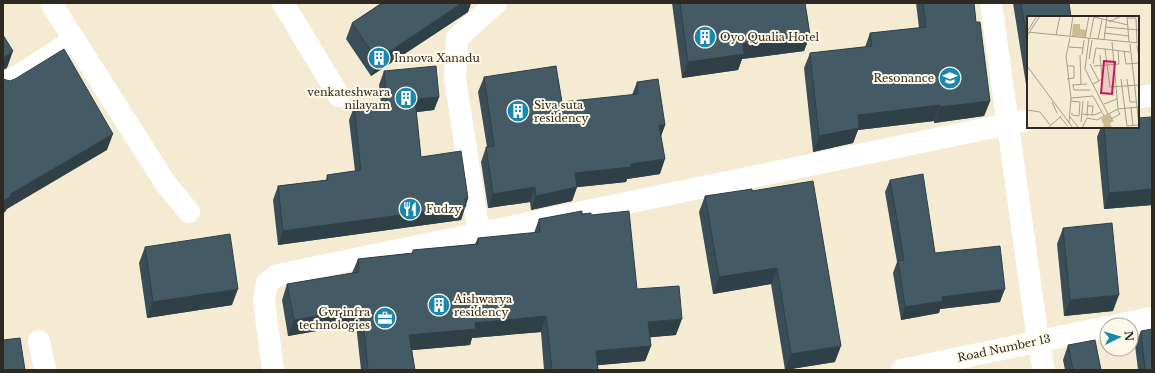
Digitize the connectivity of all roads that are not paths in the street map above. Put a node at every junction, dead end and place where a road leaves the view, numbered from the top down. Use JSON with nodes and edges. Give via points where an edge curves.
{"nodes":[{"id":1,"x":51,"y":3,"type":"edge"},
{"id":2,"x":283,"y":3,"type":"edge"},
{"id":3,"x":496,"y":3,"type":"edge"},
{"id":4,"x":991,"y":3,"type":"edge"},
{"id":5,"x":74,"y":40,"type":"junction"},
{"id":6,"x":3,"y":85,"type":"edge"},
{"id":7,"x":1152,"y":95,"type":"edge"},
{"id":8,"x":339,"y":96,"type":"dead end"},
{"id":9,"x":1139,"y":98,"type":"edge"},
{"id":10,"x":1018,"y":122,"type":"edge"},
{"id":11,"x":189,"y":212,"type":"dead end"},
{"id":12,"x":479,"y":234,"type":"junction"},
{"id":13,"x":1152,"y":318,"type":"edge"},
{"id":14,"x":1139,"y":321,"type":"edge"},
{"id":15,"x":1099,"y":329,"type":"edge"},
{"id":16,"x":39,"y":341,"type":"dead end"},
{"id":17,"x":1038,"y":341,"type":"junction"},
{"id":18,"x":45,"y":370,"type":"edge"},
{"id":19,"x":273,"y":370,"type":"edge"},
{"id":20,"x":902,"y":370,"type":"edge"},
{"id":21,"x":1044,"y":370,"type":"edge"}],
"edges":[{"from":1,"to":5,"type":"street"},
{"from":2,"to":8,"type":"street"},
{"from":3,"to":12,"type":"street","via":[[457,38],[455,78]]},
{"from":4,"to":10,"type":"street"},
{"from":5,"to":6,"type":"street"},
{"from":5,"to":11,"type":"street","via":[[166,184]]},
{"from":7,"to":9,"type":"street"},
{"from":10,"to":12,"type":"street"},
{"from":10,"to":17,"type":"street"},
{"from":12,"to":19,"type":"street","via":[[278,275],[267,283],[264,301]]},
{"from":13,"to":14,"type":"street"},
{"from":15,"to":17,"type":"street","name":"Road Number 13"},
{"from":16,"to":18,"type":"street"},
{"from":17,"to":20,"type":"street","name":"Road Number 13"},
{"from":17,"to":21,"type":"street"}]}
